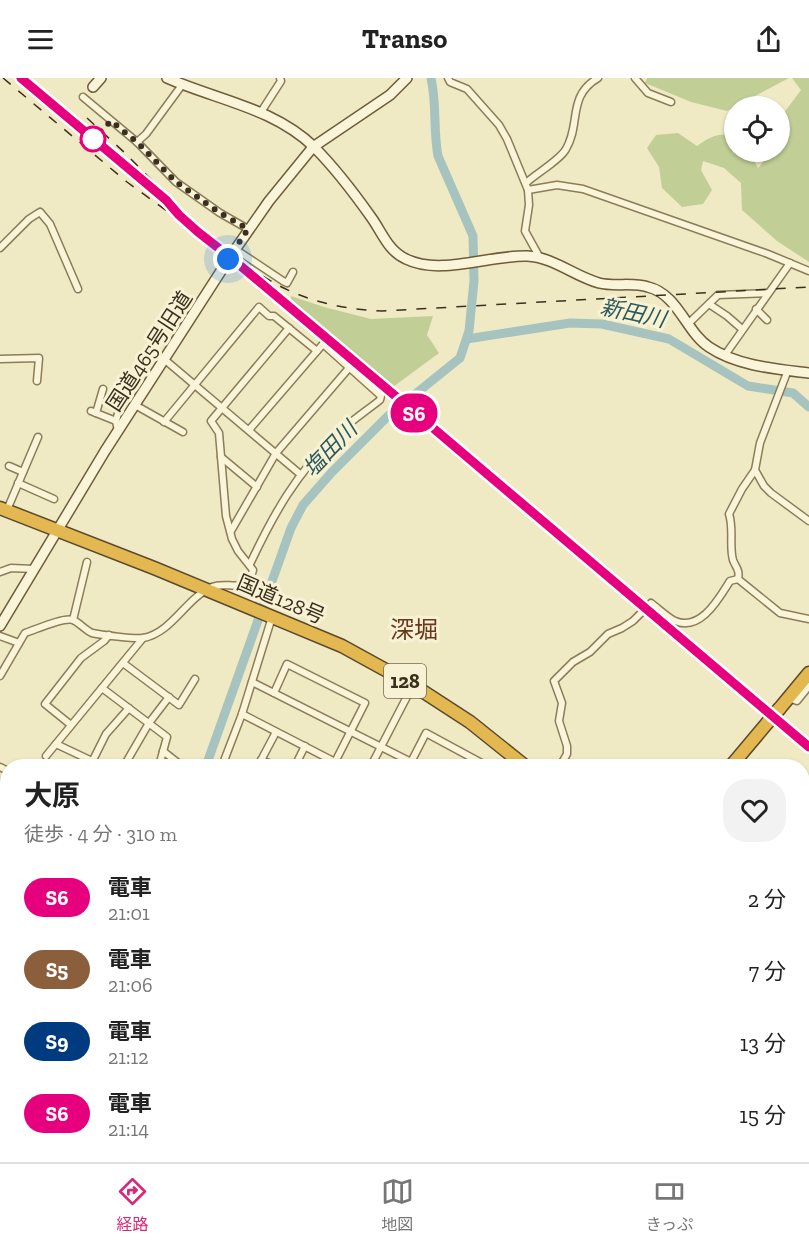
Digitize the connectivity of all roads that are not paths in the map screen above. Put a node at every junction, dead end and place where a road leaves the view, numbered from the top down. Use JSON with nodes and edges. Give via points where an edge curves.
{"nodes":[{"id":1,"x":101,"y":78,"type":"edge"},
{"id":2,"x":167,"y":78,"type":"edge"},
{"id":3,"x":280,"y":78,"type":"edge"},
{"id":4,"x":407,"y":78,"type":"edge"},
{"id":5,"x":448,"y":78,"type":"edge"},
{"id":6,"x":598,"y":78,"type":"edge"},
{"id":7,"x":635,"y":78,"type":"edge"},
{"id":8,"x":182,"y":85,"type":"junction"},
{"id":9,"x":93,"y":87,"type":"dead end"},
{"id":10,"x":83,"y":97,"type":"dead end"},
{"id":11,"x":671,"y":102,"type":"dead end"},
{"id":12,"x":261,"y":112,"type":"junction"},
{"id":13,"x":137,"y":142,"type":"junction"},
{"id":14,"x":314,"y":147,"type":"junction"},
{"id":15,"x":527,"y":187,"type":"junction"},
{"id":16,"x":248,"y":229,"type":"junction"},
{"id":17,"x":0,"y":248,"type":"edge"},
{"id":18,"x":235,"y":249,"type":"junction"},
{"id":19,"x":540,"y":258,"type":"junction"},
{"id":20,"x":790,"y":264,"type":"junction"},
{"id":21,"x":809,"y":271,"type":"edge"},
{"id":22,"x":293,"y":272,"type":"dead end"},
{"id":23,"x":78,"y":289,"type":"dead end"},
{"id":24,"x":768,"y":293,"type":"junction"},
{"id":25,"x":709,"y":304,"type":"junction"},
{"id":26,"x":756,"y":309,"type":"junction"},
{"id":27,"x":767,"y":320,"type":"dead end"},
{"id":28,"x":688,"y":324,"type":"junction"},
{"id":29,"x":289,"y":328,"type":"junction"},
{"id":30,"x":742,"y":329,"type":"junction"},
{"id":31,"x":317,"y":351,"type":"junction"},
{"id":32,"x":725,"y":355,"type":"junction"},
{"id":33,"x":0,"y":359,"type":"edge"},
{"id":34,"x":164,"y":359,"type":"junction"},
{"id":35,"x":349,"y":368,"type":"junction"},
{"id":36,"x":788,"y":370,"type":"junction"},
{"id":37,"x":809,"y":373,"type":"edge"},
{"id":38,"x":37,"y":381,"type":"dead end"},
{"id":39,"x":195,"y":385,"type":"junction"},
{"id":40,"x":125,"y":387,"type":"dead end"},
{"id":41,"x":103,"y":394,"type":"dead end"},
{"id":42,"x":135,"y":405,"type":"junction"},
{"id":43,"x":222,"y":408,"type":"junction"},
{"id":44,"x":116,"y":421,"type":"junction"},
{"id":45,"x":164,"y":422,"type":"junction"},
{"id":46,"x":249,"y":430,"type":"junction"},
{"id":47,"x":118,"y":431,"type":"junction"},
{"id":48,"x":183,"y":432,"type":"dead end"},
{"id":49,"x":38,"y":437,"type":"dead end"},
{"id":50,"x":276,"y":453,"type":"junction"},
{"id":51,"x":221,"y":457,"type":"junction"},
{"id":52,"x":9,"y":465,"type":"dead end"},
{"id":53,"x":755,"y":470,"type":"junction"},
{"id":54,"x":23,"y":472,"type":"junction"},
{"id":55,"x":300,"y":474,"type":"junction"},
{"id":56,"x":18,"y":483,"type":"junction"},
{"id":57,"x":257,"y":487,"type":"junction"},
{"id":58,"x":54,"y":499,"type":"dead end"},
{"id":59,"x":3,"y":509,"type":"edge"},
{"id":60,"x":809,"y":521,"type":"edge"},
{"id":61,"x":58,"y":531,"type":"junction"},
{"id":62,"x":231,"y":531,"type":"junction"},
{"id":63,"x":87,"y":562,"type":"dead end"},
{"id":64,"x":250,"y":564,"type":"junction"},
{"id":65,"x":34,"y":568,"type":"junction"},
{"id":66,"x":0,"y":572,"type":"edge"},
{"id":67,"x":738,"y":579,"type":"junction"},
{"id":68,"x":206,"y":590,"type":"junction"},
{"id":69,"x":272,"y":617,"type":"junction"},
{"id":70,"x":809,"y":619,"type":"edge"},
{"id":71,"x":73,"y":620,"type":"junction"},
{"id":72,"x":0,"y":626,"type":"edge"},
{"id":73,"x":109,"y":635,"type":"junction"},
{"id":74,"x":0,"y":636,"type":"edge"},
{"id":75,"x":143,"y":638,"type":"junction"},
{"id":76,"x":19,"y":643,"type":"junction"},
{"id":77,"x":123,"y":663,"type":"junction"},
{"id":78,"x":809,"y":673,"type":"edge"},
{"id":79,"x":0,"y":675,"type":"edge"},
{"id":80,"x":195,"y":679,"type":"dead end"},
{"id":81,"x":252,"y":682,"type":"junction"},
{"id":82,"x":413,"y":685,"type":"junction"},
{"id":83,"x":809,"y":686,"type":"edge"},
{"id":84,"x":102,"y":688,"type":"junction"},
{"id":85,"x":274,"y":693,"type":"junction"},
{"id":86,"x":169,"y":698,"type":"junction"},
{"id":87,"x":794,"y":700,"type":"dead end"},
{"id":88,"x":129,"y":708,"type":"junction"},
{"id":89,"x":242,"y":714,"type":"junction"},
{"id":90,"x":149,"y":723,"type":"junction"},
{"id":91,"x":71,"y":725,"type":"junction"},
{"id":92,"x":276,"y":732,"type":"junction"},
{"id":93,"x":350,"y":732,"type":"junction"},
{"id":94,"x":56,"y":744,"type":"junction"},
{"id":95,"x":305,"y":746,"type":"junction"},
{"id":96,"x":381,"y":748,"type":"junction"},
{"id":97,"x":163,"y":751,"type":"junction"},
{"id":98,"x":46,"y":756,"type":"dead end"},
{"id":99,"x":82,"y":759,"type":"edge"},
{"id":100,"x":94,"y":759,"type":"edge"},
{"id":101,"x":128,"y":759,"type":"edge"},
{"id":102,"x":161,"y":759,"type":"edge"},
{"id":103,"x":173,"y":759,"type":"edge"},
{"id":104,"x":225,"y":759,"type":"edge"},
{"id":105,"x":262,"y":759,"type":"edge"},
{"id":106,"x":298,"y":759,"type":"edge"},
{"id":107,"x":326,"y":759,"type":"edge"},
{"id":108,"x":336,"y":759,"type":"edge"},
{"id":109,"x":375,"y":759,"type":"edge"},
{"id":110,"x":401,"y":759,"type":"edge"},
{"id":111,"x":413,"y":759,"type":"edge"},
{"id":112,"x":474,"y":759,"type":"edge"},
{"id":113,"x":516,"y":759,"type":"edge"},
{"id":114,"x":564,"y":759,"type":"edge"},
{"id":115,"x":737,"y":759,"type":"edge"}],
"edges":[{"from":1,"to":9,"type":"street"},
{"from":2,"to":8,"type":"street"},
{"from":3,"to":12,"type":"street"},
{"from":4,"to":14,"type":"street","name":"国道465号旧道","via":[[390,95]]},
{"from":5,"to":15,"type":"street","via":[[467,89],[499,125]]},
{"from":6,"to":15,"type":"street","via":[[579,97],[565,151]]},
{"from":7,"to":11,"type":"street","via":[[648,93]]},
{"from":8,"to":12,"type":"street"},
{"from":8,"to":13,"type":"street"},
{"from":10,"to":13,"type":"street"},
{"from":12,"to":14,"type":"street"},
{"from":13,"to":16,"type":"street","via":[[176,182]]},
{"from":14,"to":16,"type":"street","name":"国道465号旧道"},
{"from":14,"to":19,"type":"street","via":[[400,255],[424,265]]},
{"from":15,"to":19,"type":"street","via":[[525,231]]},
{"from":15,"to":20,"type":"street","via":[[583,189]]},
{"from":16,"to":18,"type":"street","name":"国道465号旧道"},
{"from":17,"to":23,"type":"street","via":[[40,212],[50,224]]},
{"from":18,"to":22,"type":"street","via":[[287,283]]},
{"from":18,"to":34,"type":"street","name":"国道465号旧道"},
{"from":19,"to":28,"type":"street","via":[[599,283],[656,290]]},
{"from":20,"to":21,"type":"street"},
{"from":20,"to":24,"type":"street"},
{"from":24,"to":25,"type":"street","via":[[718,295]]},
{"from":24,"to":26,"type":"street"},
{"from":25,"to":28,"type":"street"},
{"from":25,"to":30,"type":"street"},
{"from":26,"to":27,"type":"street"},
{"from":26,"to":30,"type":"street"},
{"from":28,"to":32,"type":"street","via":[[708,347]]},
{"from":29,"to":31,"type":"street"},
{"from":29,"to":39,"type":"street","via":[[259,308]]},
{"from":29,"to":43,"type":"street"},
{"from":30,"to":32,"type":"street"},
{"from":31,"to":35,"type":"street","via":[[323,344]]},
{"from":31,"to":46,"type":"street"},
{"from":32,"to":36,"type":"street"},
{"from":33,"to":38,"type":"street","via":[[39,358]]},
{"from":34,"to":39,"type":"street"},
{"from":34,"to":42,"type":"street","name":"国道465号旧道"},
{"from":35,"to":50,"type":"street"},
{"from":35,"to":55,"type":"street","via":[[381,396],[380,400],[337,434]]},
{"from":36,"to":37,"type":"street"},
{"from":36,"to":53,"type":"street","via":[[760,443]]},
{"from":39,"to":43,"type":"street"},
{"from":39,"to":45,"type":"street"},
{"from":40,"to":44,"type":"street"},
{"from":41,"to":44,"type":"street","via":[[93,412]]},
{"from":42,"to":45,"type":"street"},
{"from":42,"to":47,"type":"street","name":"国道465号旧道"},
{"from":43,"to":46,"type":"street"},
{"from":43,"to":51,"type":"street","via":[[211,421],[219,433]]},
{"from":44,"to":47,"type":"street"},
{"from":45,"to":48,"type":"street"},
{"from":46,"to":50,"type":"street"},
{"from":47,"to":61,"type":"street","name":"国道465号旧道"},
{"from":49,"to":54,"type":"street"},
{"from":50,"to":55,"type":"street"},
{"from":50,"to":57,"type":"street"},
{"from":51,"to":57,"type":"street"},
{"from":51,"to":62,"type":"street"},
{"from":52,"to":54,"type":"street"},
{"from":53,"to":60,"type":"street","via":[[771,493]]},
{"from":53,"to":67,"type":"street","via":[[729,514]]},
{"from":54,"to":56,"type":"street"},
{"from":55,"to":64,"type":"street","via":[[275,512]]},
{"from":56,"to":58,"type":"street"},
{"from":56,"to":59,"type":"street"},
{"from":57,"to":62,"type":"street"},
{"from":59,"to":61,"type":"highway","name":"国道128号","number":"128"},
{"from":61,"to":65,"type":"street","name":"国道465号旧道"},
{"from":61,"to":68,"type":"highway","name":"国道128号","number":"128"},
{"from":62,"to":64,"type":"street","via":[[238,551]]},
{"from":63,"to":71,"type":"street"},
{"from":64,"to":68,"type":"street","via":[[252,576],[245,583],[220,584]]},
{"from":65,"to":66,"type":"street"},
{"from":65,"to":72,"type":"street","name":"国道465号旧道"},
{"from":67,"to":70,"type":"street","via":[[780,614]]},
{"from":67,"to":114,"type":"street","via":[[730,581],[706,614],[689,622],[674,620],[651,603],[633,621],[600,640],[554,681],[562,703],[559,721],[567,746]]},
{"from":68,"to":69,"type":"highway","name":"国道128号","number":"128"},
{"from":68,"to":75,"type":"street","via":[[161,629]]},
{"from":69,"to":81,"type":"street"},
{"from":69,"to":82,"type":"highway","name":"国道128号","number":"128","via":[[342,646]]},
{"from":71,"to":73,"type":"street","via":[[93,633]]},
{"from":71,"to":76,"type":"street","via":[[25,633]]},
{"from":73,"to":75,"type":"street"},
{"from":73,"to":91,"type":"street","via":[[81,658],[45,704]]},
{"from":74,"to":76,"type":"street"},
{"from":75,"to":77,"type":"street"},
{"from":76,"to":79,"type":"street"},
{"from":77,"to":84,"type":"street"},
{"from":77,"to":86,"type":"street"},
{"from":78,"to":115,"type":"highway","bridge":true},
{"from":80,"to":86,"type":"street","via":[[179,705]]},
{"from":81,"to":85,"type":"street"},
{"from":81,"to":89,"type":"street"},
{"from":82,"to":96,"type":"street"},
{"from":82,"to":113,"type":"highway","name":"国道128号","number":"128","via":[[470,722]]},
{"from":83,"to":87,"type":"street"},
{"from":84,"to":88,"type":"street"},
{"from":84,"to":91,"type":"street"},
{"from":85,"to":93,"type":"street"},
{"from":85,"to":93,"type":"street","via":[[287,664],[365,703]]},
{"from":86,"to":90,"type":"street"},
{"from":88,"to":90,"type":"street"},
{"from":88,"to":100,"type":"street","via":[[106,734]]},
{"from":89,"to":92,"type":"street"},
{"from":89,"to":104,"type":"street"},
{"from":90,"to":97,"type":"street","via":[[167,737]]},
{"from":90,"to":101,"type":"street"},
{"from":91,"to":94,"type":"street"},
{"from":92,"to":95,"type":"street"},
{"from":92,"to":105,"type":"street"},
{"from":93,"to":96,"type":"street"},
{"from":93,"to":108,"type":"street"},
{"from":94,"to":98,"type":"street"},
{"from":94,"to":99,"type":"street"},
{"from":95,"to":106,"type":"street"},
{"from":95,"to":107,"type":"street"},
{"from":96,"to":109,"type":"street"},
{"from":96,"to":110,"type":"street"},
{"from":97,"to":102,"type":"street"},
{"from":97,"to":103,"type":"street"},
{"from":111,"to":112,"type":"street","via":[[426,733]]}]}
